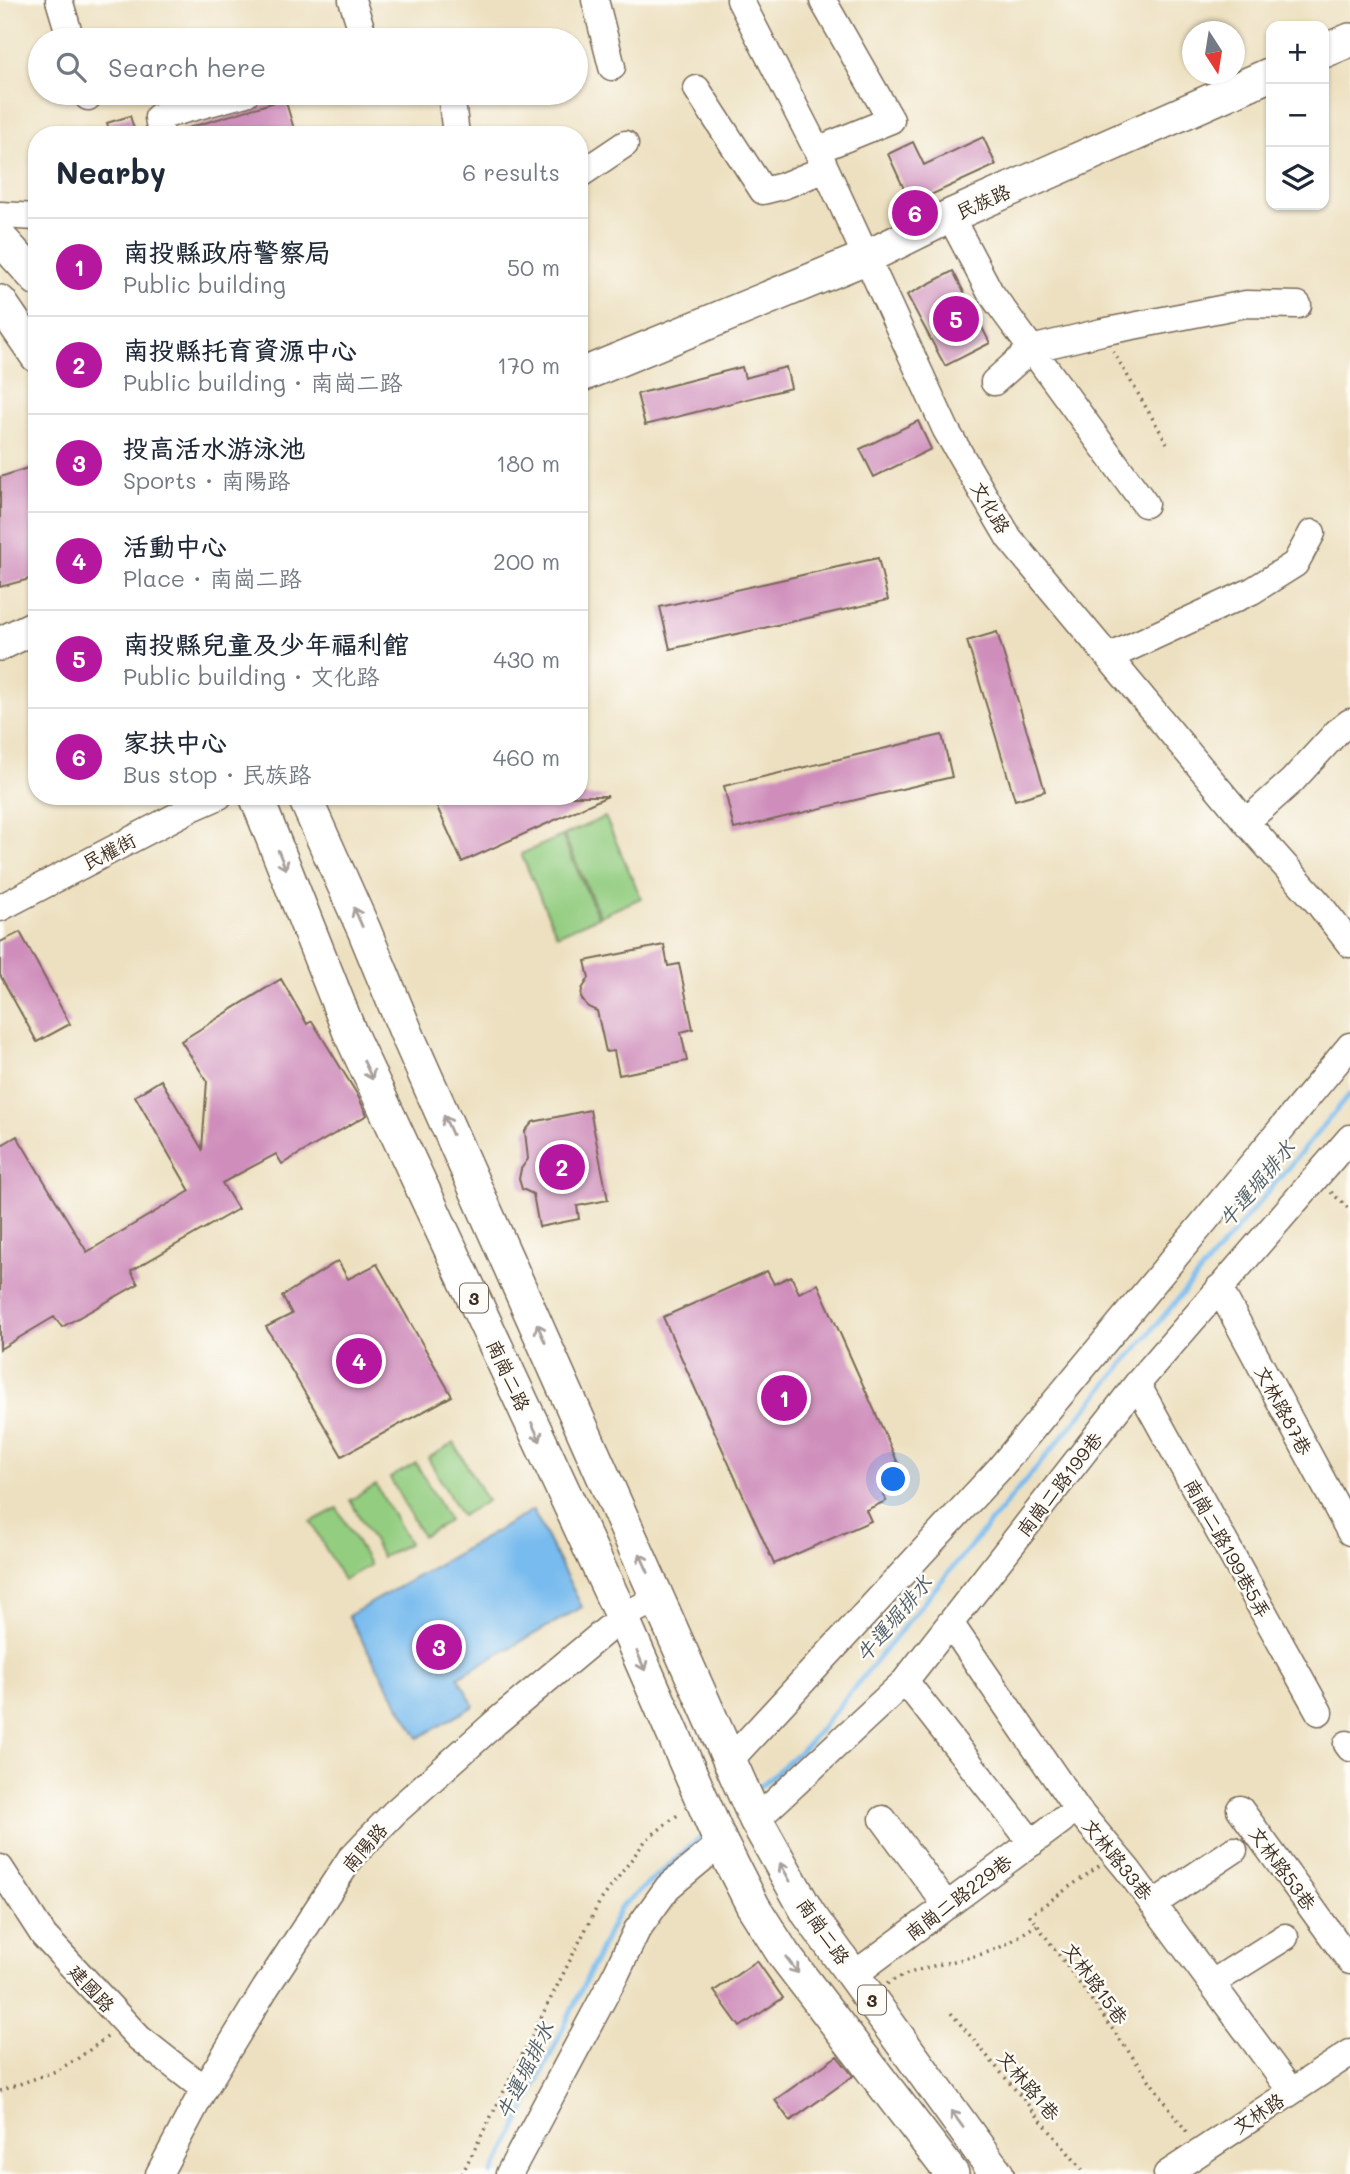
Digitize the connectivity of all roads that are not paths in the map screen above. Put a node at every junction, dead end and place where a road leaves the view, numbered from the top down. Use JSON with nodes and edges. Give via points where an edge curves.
{"nodes":[{"id":1,"x":59,"y":0,"type":"edge"},
{"id":2,"x":352,"y":0,"type":"edge"},
{"id":3,"x":595,"y":0,"type":"edge"},
{"id":4,"x":740,"y":0,"type":"edge"},
{"id":5,"x":823,"y":1,"type":"edge"},
{"id":6,"x":67,"y":28,"type":"edge"},
{"id":7,"x":361,"y":28,"type":"edge"},
{"id":8,"x":1350,"y":40,"type":"edge"},
{"id":9,"x":1329,"y":49,"type":"edge"},
{"id":10,"x":612,"y":67,"type":"dead end"},
{"id":11,"x":1266,"y":76,"type":"edge"},
{"id":12,"x":697,"y":89,"type":"dead end"},
{"id":13,"x":202,"y":105,"type":"edge"},
{"id":14,"x":452,"y":105,"type":"edge"},
{"id":15,"x":160,"y":126,"type":"edge"},
{"id":16,"x":455,"y":126,"type":"edge"},
{"id":17,"x":625,"y":144,"type":"dead end"},
{"id":18,"x":821,"y":160,"type":"junction"},
{"id":19,"x":588,"y":169,"type":"edge"},
{"id":20,"x":0,"y":215,"type":"edge"},
{"id":21,"x":950,"y":216,"type":"junction"},
{"id":22,"x":28,"y":217,"type":"edge"},
{"id":23,"x":0,"y":238,"type":"edge"},
{"id":24,"x":865,"y":258,"type":"junction"},
{"id":25,"x":28,"y":269,"type":"edge"},
{"id":26,"x":0,"y":302,"type":"edge"},
{"id":27,"x":1298,"y":305,"type":"dead end"},
{"id":28,"x":28,"y":343,"type":"edge"},
{"id":29,"x":1031,"y":349,"type":"junction"},
{"id":30,"x":588,"y":372,"type":"edge"},
{"id":31,"x":994,"y":382,"type":"dead end"},
{"id":32,"x":1145,"y":504,"type":"dead end"},
{"id":33,"x":1311,"y":533,"type":"dead end"},
{"id":34,"x":28,"y":630,"type":"edge"},
{"id":35,"x":0,"y":643,"type":"edge"},
{"id":36,"x":1109,"y":657,"type":"junction"},
{"id":37,"x":1350,"y":722,"type":"edge"},
{"id":38,"x":201,"y":805,"type":"edge"},
{"id":39,"x":260,"y":805,"type":"edge"},
{"id":40,"x":308,"y":805,"type":"edge"},
{"id":41,"x":1246,"y":822,"type":"junction"},
{"id":42,"x":0,"y":908,"type":"edge"},
{"id":43,"x":1350,"y":944,"type":"edge"},
{"id":44,"x":1350,"y":1046,"type":"edge"},
{"id":45,"x":1350,"y":1138,"type":"edge"},
{"id":46,"x":1219,"y":1288,"type":"junction"},
{"id":47,"x":1137,"y":1384,"type":"junction"},
{"id":48,"x":1350,"y":1532,"type":"edge"},
{"id":49,"x":659,"y":1597,"type":"junction"},
{"id":50,"x":622,"y":1617,"type":"junction"},
{"id":51,"x":950,"y":1623,"type":"junction"},
{"id":52,"x":905,"y":1681,"type":"junction"},
{"id":53,"x":1319,"y":1712,"type":"dead end"},
{"id":54,"x":730,"y":1760,"type":"junction"},
{"id":55,"x":1240,"y":1809,"type":"dead end"},
{"id":56,"x":756,"y":1819,"type":"junction"},
{"id":57,"x":883,"y":1819,"type":"dead end"},
{"id":58,"x":1062,"y":1820,"type":"dead end"},
{"id":59,"x":721,"y":1843,"type":"junction"},
{"id":60,"x":1032,"y":1843,"type":"junction"},
{"id":61,"x":1234,"y":1850,"type":"dead end"},
{"id":62,"x":0,"y":1868,"type":"edge"},
{"id":63,"x":1153,"y":1904,"type":"junction"},
{"id":64,"x":947,"y":1906,"type":"junction"},
{"id":65,"x":1285,"y":1937,"type":"dead end"},
{"id":66,"x":1350,"y":1961,"type":"edge"},
{"id":67,"x":1212,"y":1983,"type":"junction"},
{"id":68,"x":862,"y":1985,"type":"junction"},
{"id":69,"x":1350,"y":2053,"type":"edge"},
{"id":70,"x":204,"y":2089,"type":"junction"},
{"id":71,"x":1292,"y":2091,"type":"junction"},
{"id":72,"x":159,"y":2174,"type":"edge"},
{"id":73,"x":509,"y":2174,"type":"edge"},
{"id":74,"x":952,"y":2174,"type":"edge"},
{"id":75,"x":997,"y":2174,"type":"edge"},
{"id":76,"x":1167,"y":2174,"type":"edge"}],
"edges":[{"from":1,"to":6,"type":"street"},
{"from":2,"to":7,"type":"street"},
{"from":3,"to":10,"type":"street"},
{"from":4,"to":18,"type":"street","name":"文化路"},
{"from":5,"to":18,"type":"street","via":[[891,120]]},
{"from":8,"to":9,"type":"main road"},
{"from":11,"to":21,"type":"main road","name":"民族路"},
{"from":12,"to":18,"type":"street","via":[[763,191],[783,186]]},
{"from":13,"to":15,"type":"street","via":[[158,117]]},
{"from":14,"to":16,"type":"street"},
{"from":17,"to":19,"type":"street"},
{"from":18,"to":24,"type":"street","name":"文化路"},
{"from":20,"to":22,"type":"street"},
{"from":21,"to":24,"type":"main road","name":"民族路"},
{"from":21,"to":29,"type":"street","via":[[990,292]]},
{"from":23,"to":25,"type":"main road"},
{"from":24,"to":30,"type":"main road","name":"民族路"},
{"from":24,"to":36,"type":"street","name":"文化路","via":[[946,430],[1009,538]]},
{"from":26,"to":28,"type":"main road"},
{"from":27,"to":29,"type":"street","via":[[1246,304]]},
{"from":29,"to":31,"type":"street"},
{"from":29,"to":32,"type":"street"},
{"from":33,"to":36,"type":"street","via":[[1295,565],[1252,591]]},
{"from":34,"to":35,"type":"main road"},
{"from":36,"to":41,"type":"street","name":"文化路"},
{"from":37,"to":41,"type":"street"},
{"from":38,"to":42,"type":"street","name":"民權街"},
{"from":39,"to":50,"type":"main road","name":"南崗二路","number":"3","one_way":true,"via":[[350,1033]]},
{"from":49,"to":40,"type":"main road","number":"3","one_way":true},
{"from":41,"to":43,"type":"street","name":"文化路"},
{"from":44,"to":54,"type":"street","via":[[999,1469]]},
{"from":45,"to":46,"type":"street","name":"南崗二路199巷"},
{"from":46,"to":47,"type":"street","name":"南崗二路199巷"},
{"from":46,"to":48,"type":"street","name":"文林路87巷"},
{"from":47,"to":51,"type":"street","name":"南崗二路199巷"},
{"from":47,"to":53,"type":"street","name":"南崗二路199巷5弄"},
{"from":49,"to":50,"type":"street","name":"南陽路"},
{"from":49,"to":54,"type":"main road","number":"3"},
{"from":50,"to":59,"type":"main road","name":"南崗二路","number":"3","one_way":true},
{"from":50,"to":70,"type":"street","name":"南陽路","via":[[496,1721],[350,1858]]},
{"from":51,"to":52,"type":"street","name":"南崗二路199巷"},
{"from":51,"to":63,"type":"street","name":"文林路33巷","via":[[1077,1808]]},
{"from":52,"to":56,"type":"street","name":"南崗二路199巷"},
{"from":52,"to":60,"type":"street"},
{"from":54,"to":56,"type":"main road","number":"3"},
{"from":55,"to":66,"type":"street","name":"文林路53巷"},
{"from":68,"to":56,"type":"main road","name":"南崗二路","number":"3","one_way":true,"via":[[808,1913]]},
{"from":57,"to":64,"type":"street"},
{"from":58,"to":60,"type":"street","name":"南崗二路229巷"},
{"from":59,"to":73,"type":"street","via":[[668,1887],[637,1930]]},
{"from":59,"to":74,"type":"main road","number":"3","one_way":true,"via":[[785,1955]]},
{"from":60,"to":64,"type":"street","name":"南崗二路229巷"},
{"from":61,"to":63,"type":"street"},
{"from":62,"to":70,"type":"street","name":"建國路","via":[[44,1936],[139,2038]]},
{"from":63,"to":67,"type":"street","name":"文林路33巷"},
{"from":64,"to":68,"type":"street","name":"南崗二路229巷"},
{"from":65,"to":67,"type":"street"},
{"from":67,"to":71,"type":"street","name":"文林路33巷"},
{"from":75,"to":68,"type":"main road","name":"南崗二路","number":"3","one_way":true},
{"from":69,"to":71,"type":"street","name":"文林路"},
{"from":70,"to":72,"type":"street","name":"南陽路"},
{"from":71,"to":76,"type":"street","name":"文林路"}]}
